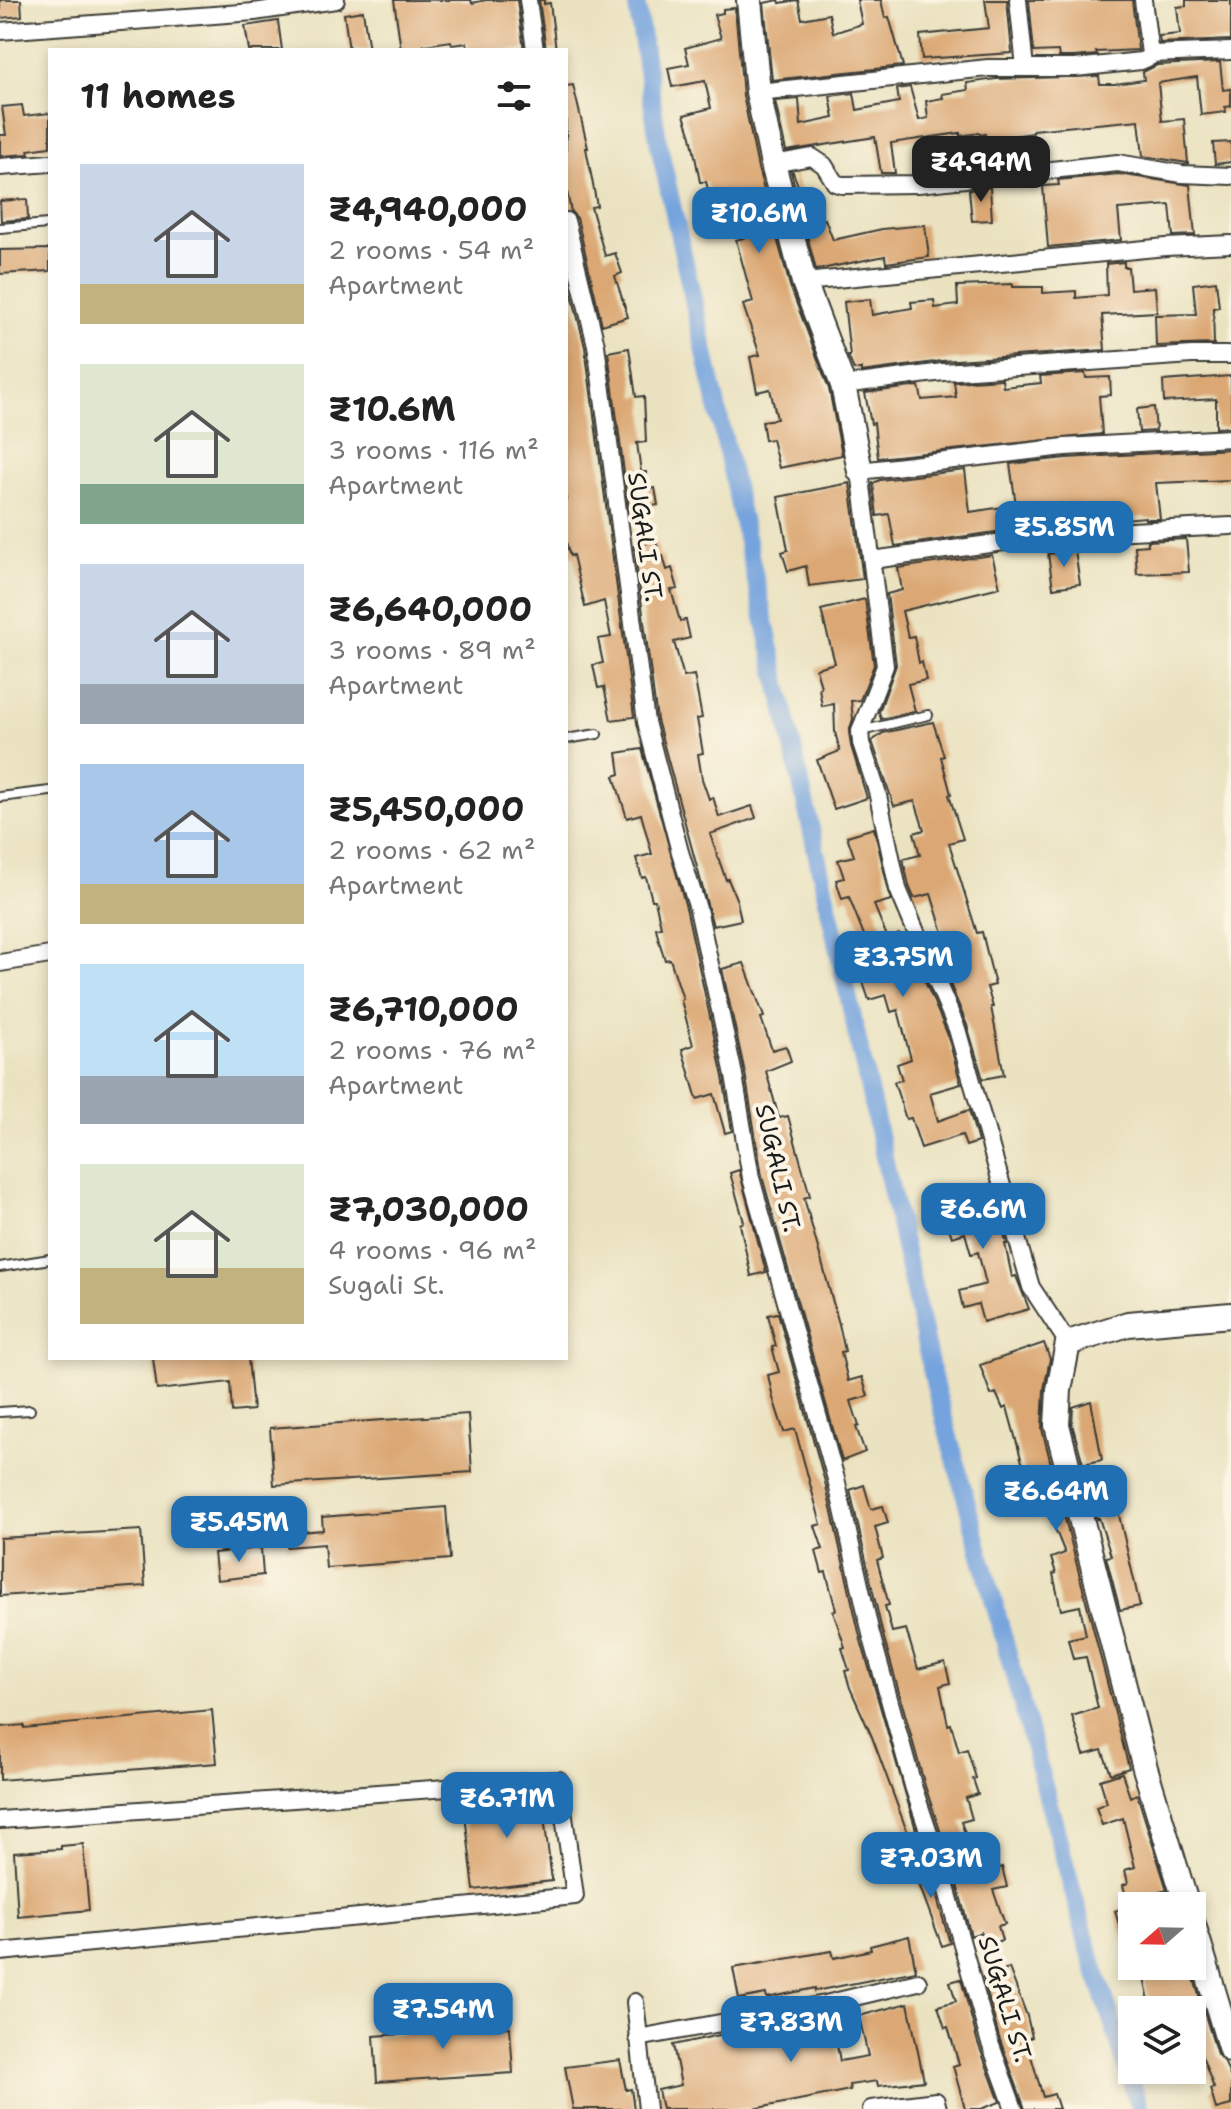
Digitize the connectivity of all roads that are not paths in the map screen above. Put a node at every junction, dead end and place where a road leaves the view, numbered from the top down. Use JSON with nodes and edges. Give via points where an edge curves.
{"nodes":[{"id":1,"x":336,"y":0,"type":"edge"},
{"id":2,"x":528,"y":0,"type":"edge"},
{"id":3,"x":749,"y":0,"type":"edge"},
{"id":4,"x":1018,"y":0,"type":"edge"},
{"id":5,"x":1143,"y":0,"type":"edge"},
{"id":6,"x":0,"y":31,"type":"edge"},
{"id":7,"x":535,"y":48,"type":"edge"},
{"id":8,"x":1231,"y":51,"type":"edge"},
{"id":9,"x":1150,"y":54,"type":"junction"},
{"id":10,"x":1025,"y":68,"type":"junction"},
{"id":11,"x":758,"y":92,"type":"junction"},
{"id":12,"x":48,"y":163,"type":"edge"},
{"id":13,"x":773,"y":164,"type":"junction"},
{"id":14,"x":0,"y":167,"type":"edge"},
{"id":15,"x":1231,"y":176,"type":"edge"},
{"id":16,"x":48,"y":224,"type":"dead end"},
{"id":17,"x":0,"y":228,"type":"edge"},
{"id":18,"x":568,"y":229,"type":"edge"},
{"id":19,"x":1231,"y":244,"type":"edge"},
{"id":20,"x":804,"y":282,"type":"junction"},
{"id":21,"x":1231,"y":355,"type":"edge"},
{"id":22,"x":843,"y":385,"type":"junction"},
{"id":23,"x":1231,"y":438,"type":"edge"},
{"id":24,"x":860,"y":471,"type":"junction"},
{"id":25,"x":1231,"y":526,"type":"edge"},
{"id":26,"x":872,"y":560,"type":"junction"},
{"id":27,"x":928,"y":715,"type":"dead end"},
{"id":28,"x":860,"y":731,"type":"junction"},
{"id":29,"x":597,"y":734,"type":"dead end"},
{"id":30,"x":568,"y":739,"type":"edge"},
{"id":31,"x":48,"y":791,"type":"edge"},
{"id":32,"x":0,"y":797,"type":"edge"},
{"id":33,"x":48,"y":955,"type":"edge"},
{"id":34,"x":0,"y":963,"type":"edge"},
{"id":35,"x":48,"y":1259,"type":"edge"},
{"id":36,"x":0,"y":1267,"type":"edge"},
{"id":37,"x":1231,"y":1315,"type":"edge"},
{"id":38,"x":1068,"y":1343,"type":"junction"},
{"id":39,"x":30,"y":1410,"type":"dead end"},
{"id":40,"x":0,"y":1412,"type":"edge"},
{"id":41,"x":0,"y":1820,"type":"edge"},
{"id":42,"x":1183,"y":1892,"type":"edge"},
{"id":43,"x":0,"y":1952,"type":"edge"},
{"id":44,"x":1206,"y":1967,"type":"edge"},
{"id":45,"x":918,"y":1982,"type":"dead end"},
{"id":46,"x":635,"y":2002,"type":"dead end"},
{"id":47,"x":638,"y":2038,"type":"junction"},
{"id":48,"x":1231,"y":2050,"type":"edge"},
{"id":49,"x":647,"y":2109,"type":"edge"},
{"id":50,"x":871,"y":2109,"type":"edge"},
{"id":51,"x":938,"y":2109,"type":"edge"},
{"id":52,"x":1014,"y":2109,"type":"edge"}],
"edges":[{"from":1,"to":6,"type":"street","via":[[254,12]]},
{"from":2,"to":7,"type":"street"},
{"from":3,"to":11,"type":"street"},
{"from":4,"to":10,"type":"street"},
{"from":5,"to":9,"type":"street"},
{"from":8,"to":9,"type":"street"},
{"from":9,"to":10,"type":"street","via":[[1130,63]]},
{"from":10,"to":11,"type":"street"},
{"from":11,"to":13,"type":"street"},
{"from":12,"to":14,"type":"street"},
{"from":13,"to":15,"type":"street","via":[[812,157],[842,185],[918,184],[1118,163]]},
{"from":13,"to":20,"type":"street"},
{"from":16,"to":17,"type":"lane"},
{"from":18,"to":52,"type":"street","name":"SUGALI ST.","via":[[596,345],[646,722],[698,909],[751,1178],[836,1479],[914,1789]]},
{"from":19,"to":20,"type":"street"},
{"from":20,"to":22,"type":"street"},
{"from":21,"to":22,"type":"street","via":[[943,372]]},
{"from":22,"to":24,"type":"street"},
{"from":23,"to":24,"type":"street","via":[[1065,447]]},
{"from":24,"to":26,"type":"street"},
{"from":25,"to":26,"type":"street","via":[[1026,539]]},
{"from":26,"to":28,"type":"street","via":[[885,666]]},
{"from":27,"to":28,"type":"lane"},
{"from":28,"to":38,"type":"street","via":[[898,889],[957,1029],[1031,1287]]},
{"from":29,"to":30,"type":"lane"},
{"from":31,"to":32,"type":"lane"},
{"from":33,"to":34,"type":"street"},
{"from":35,"to":36,"type":"lane"},
{"from":37,"to":38,"type":"street","via":[[1128,1324]]},
{"from":38,"to":42,"type":"street","via":[[1057,1425],[1145,1768]]},
{"from":39,"to":40,"type":"lane"},
{"from":41,"to":43,"type":"street","via":[[559,1780],[575,1896]]},
{"from":44,"to":48,"type":"street"},
{"from":45,"to":47,"type":"street"},
{"from":46,"to":47,"type":"street"},
{"from":47,"to":49,"type":"street"},
{"from":50,"to":51,"type":"street","via":[[936,2101]]}]}
